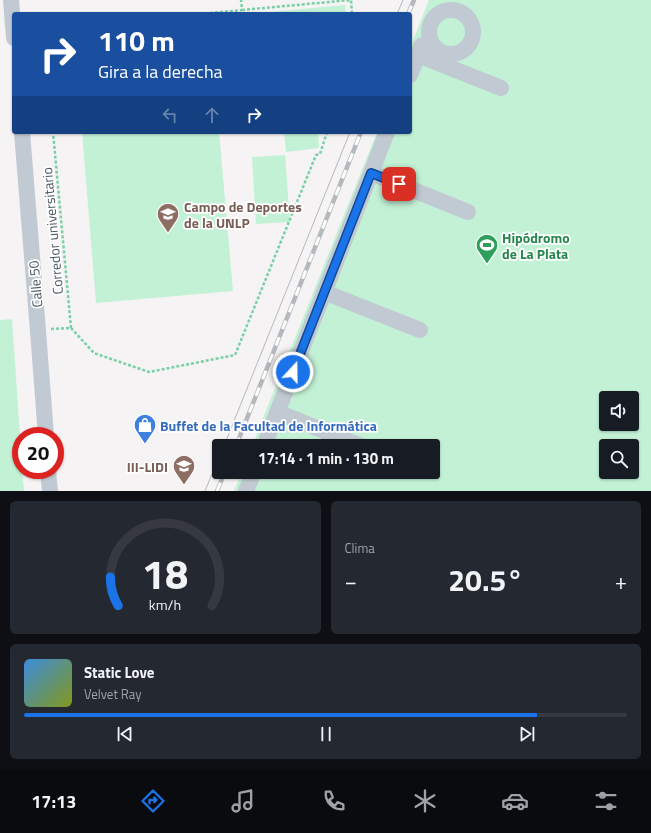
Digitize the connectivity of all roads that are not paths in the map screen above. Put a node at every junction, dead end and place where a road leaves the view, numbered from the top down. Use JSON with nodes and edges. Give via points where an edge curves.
{"nodes":[{"id":1,"x":11,"y":0,"type":"edge"},
{"id":2,"x":451,"y":0,"type":"edge"},
{"id":3,"x":459,"y":0,"type":"edge"},
{"id":4,"x":12,"y":13,"type":"edge"},
{"id":5,"x":470,"y":18,"type":"junction"},
{"id":6,"x":433,"y":20,"type":"junction"},
{"id":7,"x":418,"y":55,"type":"junction"},
{"id":8,"x":412,"y":70,"type":"edge"},
{"id":9,"x":501,"y":88,"type":"dead end"},
{"id":10,"x":22,"y":134,"type":"edge"},
{"id":11,"x":386,"y":134,"type":"edge"},
{"id":12,"x":371,"y":173,"type":"junction"},
{"id":13,"x":468,"y":212,"type":"dead end"},
{"id":14,"x":324,"y":292,"type":"junction"},
{"id":15,"x":420,"y":330,"type":"dead end"},
{"id":16,"x":277,"y":412,"type":"junction"},
{"id":17,"x":45,"y":427,"type":"edge"},
{"id":18,"x":267,"y":439,"type":"edge"},
{"id":19,"x":344,"y":439,"type":"edge"},
{"id":20,"x":49,"y":479,"type":"edge"},
{"id":21,"x":251,"y":479,"type":"edge"},
{"id":22,"x":50,"y":491,"type":"edge"},
{"id":23,"x":246,"y":491,"type":"edge"}],
"edges":[{"from":1,"to":4,"type":"street"},
{"from":2,"to":6,"type":"street"},
{"from":3,"to":5,"type":"street"},
{"from":5,"to":6,"type":"street","via":[[464,13],[449,9],[441,12]]},
{"from":5,"to":6,"type":"street","via":[[474,33],[472,41],[469,47],[456,54],[443,53],[432,44],[429,30]]},
{"from":6,"to":7,"type":"street"},
{"from":7,"to":8,"type":"street"},
{"from":7,"to":9,"type":"street"},
{"from":10,"to":17,"type":"street","name":"Calle 50"},
{"from":11,"to":12,"type":"street"},
{"from":12,"to":13,"type":"street"},
{"from":12,"to":14,"type":"street"},
{"from":14,"to":15,"type":"street"},
{"from":14,"to":16,"type":"street"},
{"from":16,"to":18,"type":"street"},
{"from":16,"to":19,"type":"street"},
{"from":20,"to":22,"type":"street"},
{"from":21,"to":23,"type":"street"}]}
